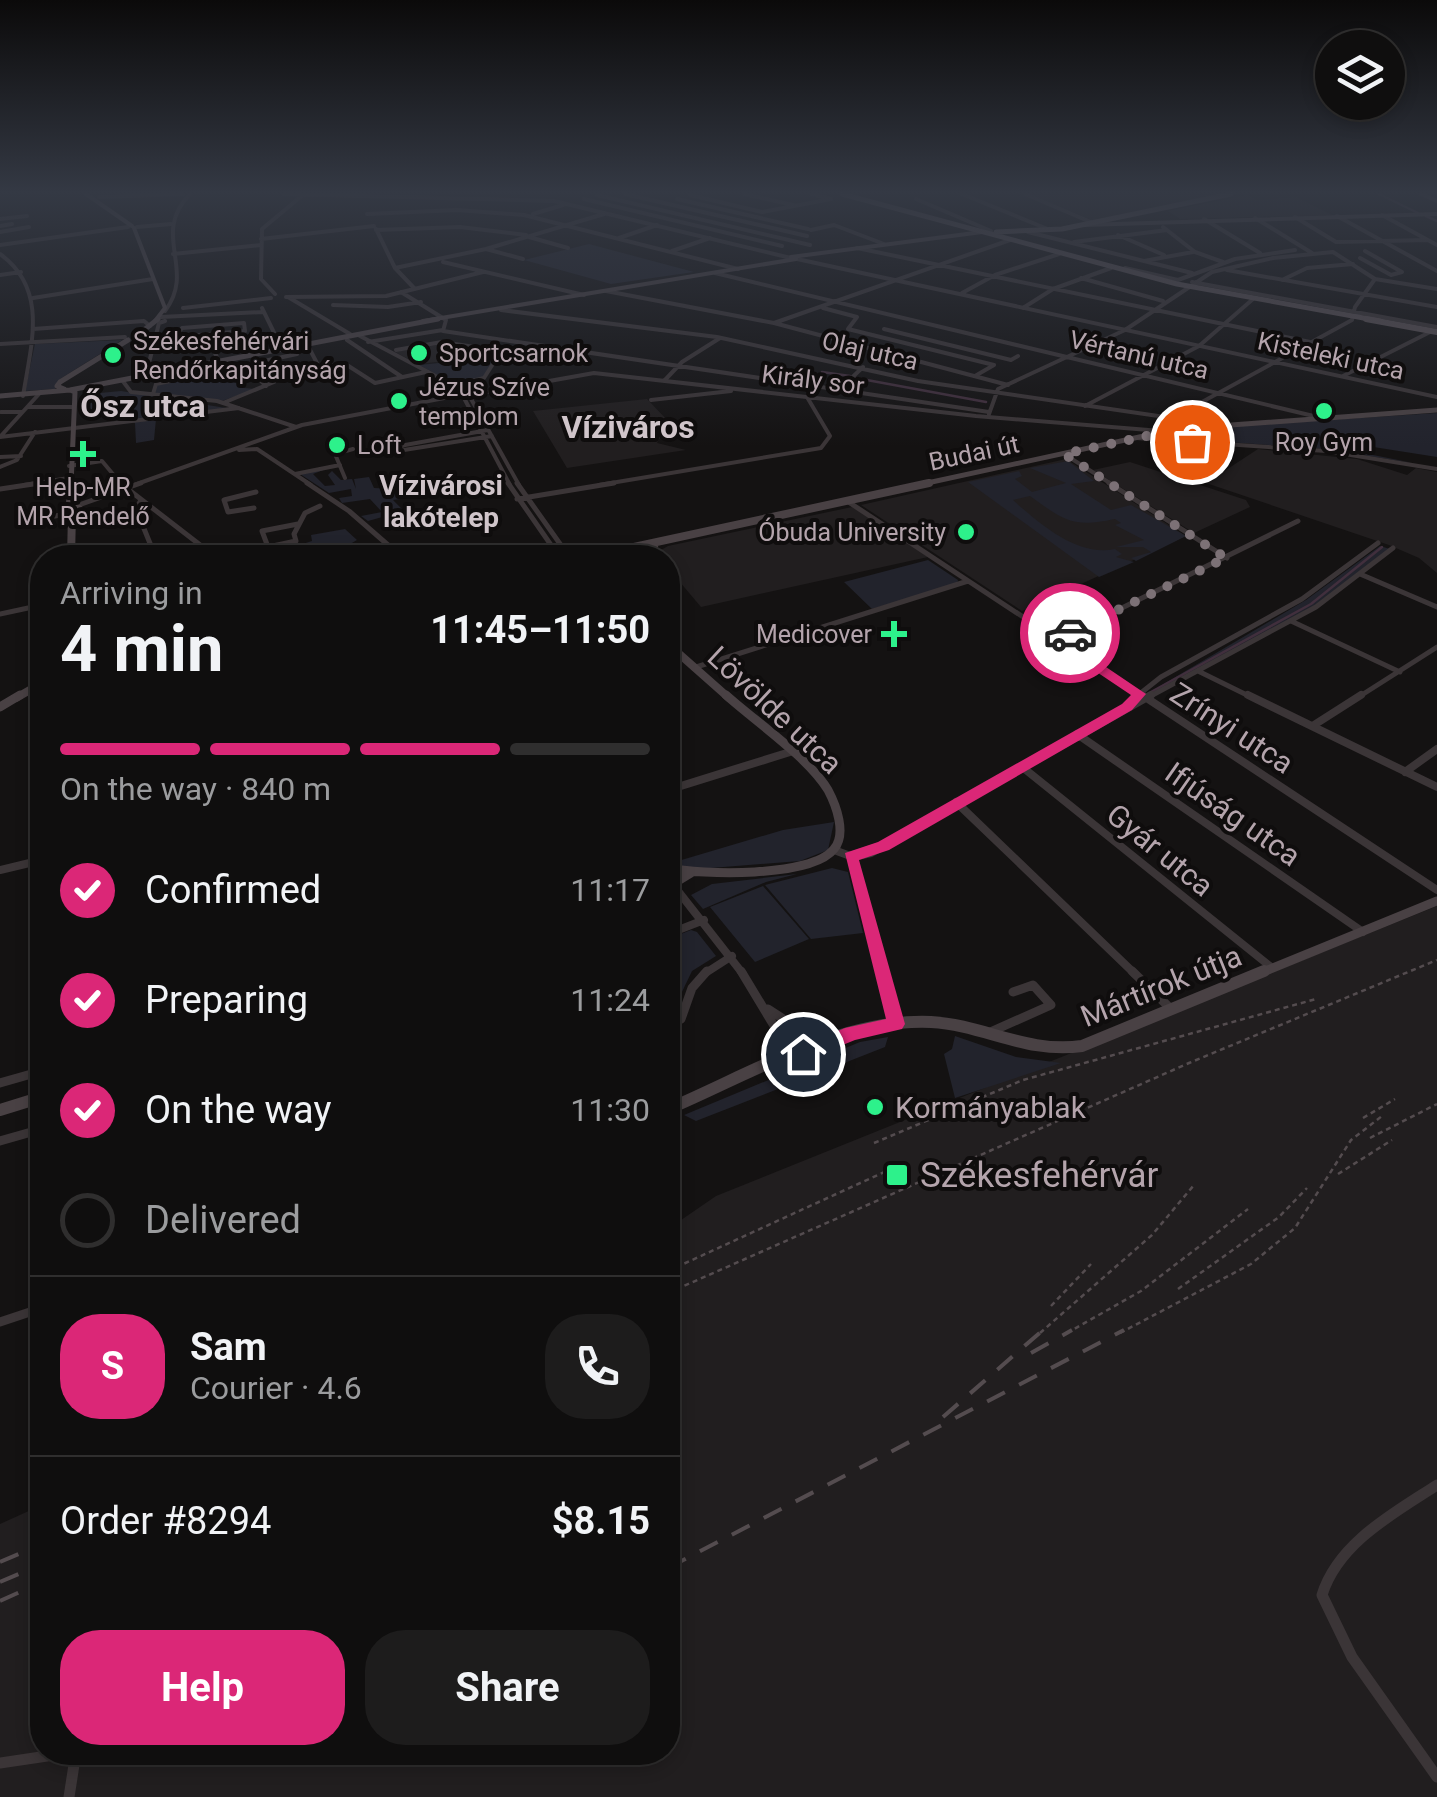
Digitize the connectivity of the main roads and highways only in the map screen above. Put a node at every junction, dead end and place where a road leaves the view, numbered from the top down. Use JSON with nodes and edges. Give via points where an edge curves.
{"nodes":[{"id":1,"x":153,"y":278,"type":"edge"},
{"id":2,"x":681,"y":278,"type":"edge"},
{"id":3,"x":1159,"y":278,"type":"edge"},
{"id":4,"x":1253,"y":300,"type":"joint"},
{"id":5,"x":1356,"y":315,"type":"joint"},
{"id":6,"x":1435,"y":330,"type":"edge"},
{"id":7,"x":70,"y":390,"type":"junction"},
{"id":8,"x":0,"y":396,"type":"edge"},
{"id":9,"x":1437,"y":410,"type":"edge"},
{"id":10,"x":74,"y":426,"type":"junction"},
{"id":11,"x":70,"y":466,"type":"junction"},
{"id":12,"x":68,"y":511,"type":"junction"},
{"id":13,"x":669,"y":539,"type":"junction"},
{"id":14,"x":68,"y":545,"type":"edge"},
{"id":15,"x":642,"y":545,"type":"edge"},
{"id":16,"x":658,"y":545,"type":"edge"},
{"id":17,"x":680,"y":656,"type":"edge"},
{"id":18,"x":30,"y":691,"type":"edge"},
{"id":19,"x":0,"y":707,"type":"edge"},
{"id":20,"x":680,"y":877,"type":"edge"},
{"id":21,"x":1437,"y":901,"type":"edge"},
{"id":22,"x":30,"y":1101,"type":"edge"},
{"id":23,"x":680,"y":1104,"type":"edge"},
{"id":24,"x":0,"y":1110,"type":"edge"}],
"edges":[{"from":1,"to":7,"type":"main road","via":[[162,300],[158,319],[57,384]]},
{"from":2,"to":7,"type":"main road"},
{"from":3,"to":4,"type":"main road"},
{"from":4,"to":5,"type":"main road"},
{"from":5,"to":6,"type":"main road"},
{"from":7,"to":8,"type":"main road"},
{"from":7,"to":10,"type":"main road"},
{"from":7,"to":10,"type":"main road","via":[[76,392]]},
{"from":9,"to":13,"type":"main road","name":"Budai út","via":[[1161,429]]},
{"from":10,"to":11,"type":"main road"},
{"from":11,"to":12,"type":"main road"},
{"from":11,"to":12,"type":"main road"},
{"from":12,"to":14,"type":"main road"},
{"from":13,"to":15,"type":"main road","name":"Budai út"},
{"from":13,"to":16,"type":"main road"},
{"from":17,"to":20,"type":"main road","name":"Lövölde utca","via":[[819,778],[840,830],[834,850],[799,865]]},
{"from":18,"to":19,"type":"main road"},
{"from":21,"to":23,"type":"main road","name":"Mártírok útja","via":[[1068,1050],[1030,1049],[939,1023],[896,1024],[852,1034]]},
{"from":22,"to":24,"type":"main road"}]}
